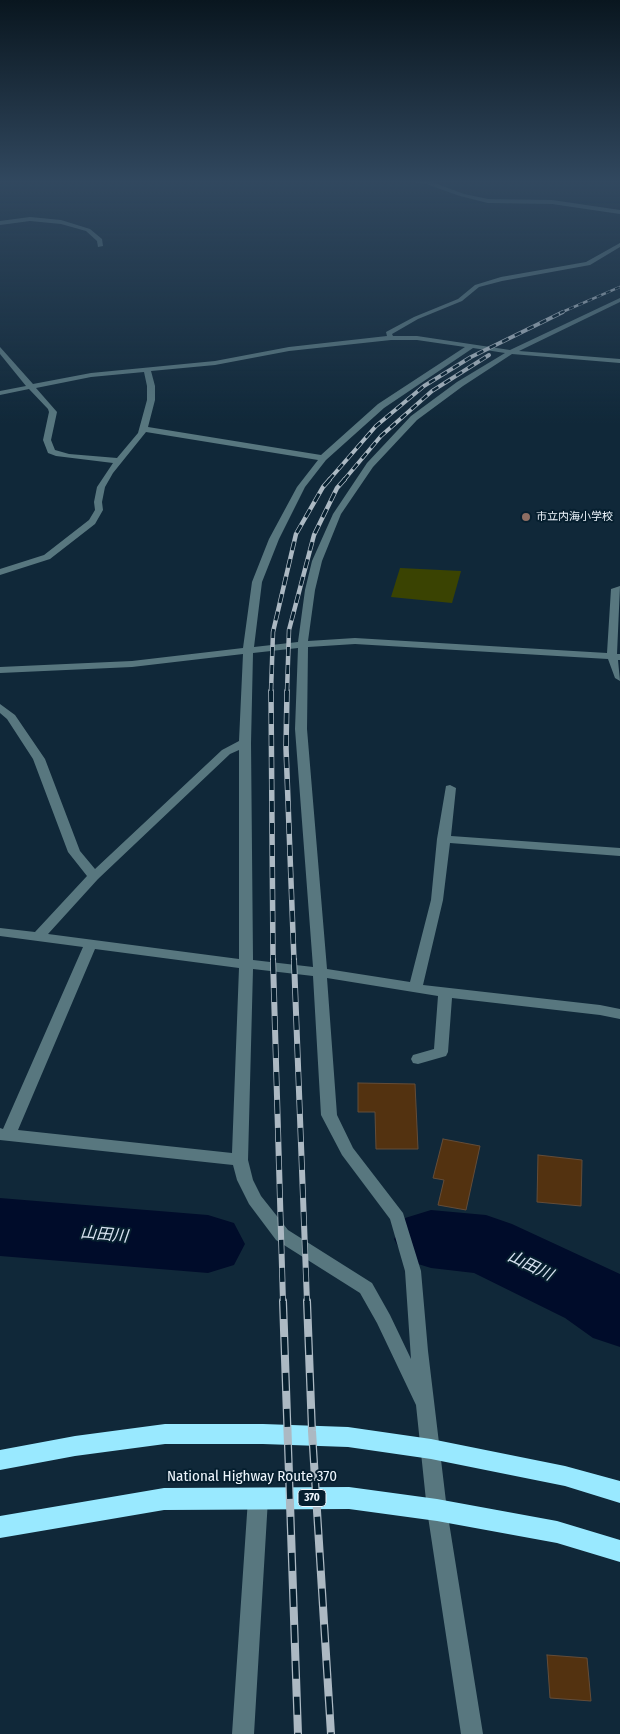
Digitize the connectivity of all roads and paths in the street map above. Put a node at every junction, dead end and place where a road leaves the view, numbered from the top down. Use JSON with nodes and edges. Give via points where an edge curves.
{"nodes":[{"id":1,"x":593,"y":261,"type":"edge"},
{"id":2,"x":620,"y":300,"type":"edge"},
{"id":3,"x":391,"y":338,"type":"junction"},
{"id":4,"x":473,"y":345,"type":"junction"},
{"id":5,"x":0,"y":349,"type":"edge"},
{"id":6,"x":511,"y":352,"type":"junction"},
{"id":7,"x":620,"y":361,"type":"edge"},
{"id":8,"x":147,"y":370,"type":"junction"},
{"id":9,"x":31,"y":387,"type":"junction"},
{"id":10,"x":0,"y":393,"type":"edge"},
{"id":11,"x":143,"y":430,"type":"junction"},
{"id":12,"x":322,"y":458,"type":"junction"},
{"id":13,"x":119,"y":461,"type":"junction"},
{"id":14,"x":0,"y":572,"type":"edge"},
{"id":15,"x":620,"y":589,"type":"edge"},
{"id":16,"x":303,"y":644,"type":"junction"},
{"id":17,"x":248,"y":651,"type":"junction"},
{"id":18,"x":616,"y":657,"type":"edge"},
{"id":19,"x":0,"y":670,"type":"edge"},
{"id":20,"x":620,"y":678,"type":"edge"},
{"id":21,"x":0,"y":707,"type":"edge"},
{"id":22,"x":245,"y":742,"type":"junction"},
{"id":23,"x":450,"y":788,"type":"dead end"},
{"id":24,"x":443,"y":839,"type":"junction"},
{"id":25,"x":620,"y":852,"type":"edge"},
{"id":26,"x":94,"y":876,"type":"junction"},
{"id":27,"x":0,"y":932,"type":"edge"},
{"id":28,"x":39,"y":936,"type":"junction"},
{"id":29,"x":91,"y":943,"type":"junction"},
{"id":30,"x":246,"y":964,"type":"junction"},
{"id":31,"x":320,"y":972,"type":"junction"},
{"id":32,"x":415,"y":988,"type":"junction"},
{"id":33,"x":445,"y":993,"type":"junction"},
{"id":34,"x":620,"y":1014,"type":"edge"},
{"id":35,"x":418,"y":1059,"type":"dead end"},
{"id":36,"x":4,"y":1135,"type":"edge"},
{"id":37,"x":240,"y":1160,"type":"junction"},
{"id":38,"x":426,"y":1412,"type":"junction"},
{"id":39,"x":431,"y":1449,"type":"junction"},
{"id":40,"x":0,"y":1460,"type":"edge"},
{"id":41,"x":620,"y":1492,"type":"edge"},
{"id":42,"x":258,"y":1499,"type":"junction"},
{"id":43,"x":437,"y":1510,"type":"junction"},
{"id":44,"x":0,"y":1526,"type":"edge"},
{"id":45,"x":620,"y":1551,"type":"edge"},
{"id":46,"x":243,"y":1734,"type":"edge"},
{"id":47,"x":472,"y":1734,"type":"edge"}],
"edges":[{"from":1,"to":3,"type":"street","via":[[477,286],[460,300],[388,333]]},
{"from":2,"to":6,"type":"street"},
{"from":3,"to":4,"type":"street"},
{"from":3,"to":8,"type":"street"},
{"from":4,"to":6,"type":"street"},
{"from":4,"to":12,"type":"street","via":[[381,406]]},
{"from":5,"to":9,"type":"street"},
{"from":6,"to":7,"type":"street"},
{"from":6,"to":16,"type":"street","via":[[414,418],[370,465],[337,514],[316,561]]},
{"from":8,"to":9,"type":"street","via":[[90,375]]},
{"from":8,"to":11,"type":"street","via":[[151,400]]},
{"from":9,"to":10,"type":"street"},
{"from":9,"to":13,"type":"street","via":[[53,412],[46,440],[51,451]]},
{"from":11,"to":12,"type":"street"},
{"from":11,"to":13,"type":"street"},
{"from":12,"to":17,"type":"street","via":[[287,512],[257,582]]},
{"from":13,"to":14,"type":"street","via":[[101,487],[99,510],[92,522],[47,557]]},
{"from":15,"to":18,"type":"street","via":[[616,589]]},
{"from":16,"to":17,"type":"street"},
{"from":16,"to":18,"type":"street","via":[[355,641]]},
{"from":16,"to":31,"type":"street","via":[[301,729]]},
{"from":17,"to":19,"type":"street","via":[[132,664]]},
{"from":17,"to":22,"type":"street"},
{"from":18,"to":20,"type":"street"},
{"from":21,"to":26,"type":"street","via":[[11,717],[39,759],[74,852]]},
{"from":22,"to":26,"type":"street","via":[[226,752]]},
{"from":22,"to":30,"type":"street"},
{"from":23,"to":24,"type":"street"},
{"from":24,"to":25,"type":"street"},
{"from":24,"to":32,"type":"street","via":[[437,900]]},
{"from":26,"to":28,"type":"street"},
{"from":27,"to":28,"type":"street"},
{"from":28,"to":29,"type":"street"},
{"from":29,"to":30,"type":"street"},
{"from":29,"to":36,"type":"street"},
{"from":30,"to":31,"type":"street"},
{"from":30,"to":37,"type":"street"},
{"from":31,"to":32,"type":"street"},
{"from":31,"to":38,"type":"street","via":[[329,1115],[348,1151],[397,1217],[413,1271]]},
{"from":32,"to":33,"type":"street"},
{"from":33,"to":34,"type":"street"},
{"from":33,"to":35,"type":"street","via":[[441,1052]]},
{"from":36,"to":37,"type":"street"},
{"from":37,"to":38,"type":"street","via":[[244,1180],[255,1200],[282,1235],[366,1288]]},
{"from":38,"to":39,"type":"street"},
{"from":39,"to":40,"type":"highway","via":[[348,1437],[165,1434]]},
{"from":39,"to":41,"type":"highway","via":[[565,1476]]},
{"from":39,"to":43,"type":"street"},
{"from":42,"to":43,"type":"highway","name":"National Highway Route 370","number":"370","via":[[349,1498]]},
{"from":42,"to":44,"type":"highway","name":"National Highway Route 370","number":"370","via":[[164,1499]]},
{"from":42,"to":46,"type":"street"},
{"from":43,"to":45,"type":"highway","name":"National Highway Route 370","number":"370","via":[[557,1532]]},
{"from":43,"to":47,"type":"street"}]}
